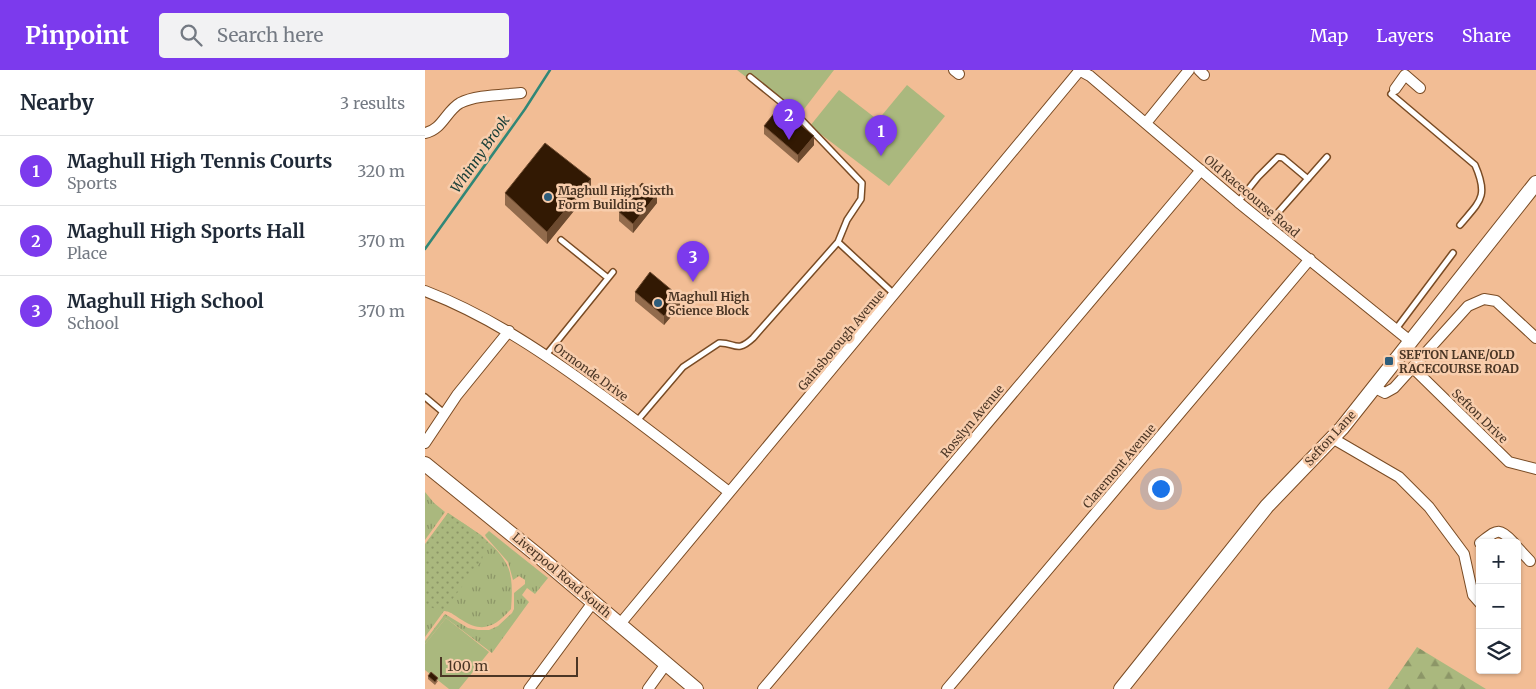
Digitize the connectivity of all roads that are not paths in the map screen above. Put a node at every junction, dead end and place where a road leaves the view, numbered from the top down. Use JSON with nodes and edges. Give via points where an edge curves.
{"nodes":[{"id":1,"x":1079,"y":70,"type":"edge"},
{"id":2,"x":1189,"y":70,"type":"edge"},
{"id":3,"x":1407,"y":73,"type":"edge"},
{"id":4,"x":750,"y":77,"type":"dead end"},
{"id":5,"x":1420,"y":88,"type":"dead end"},
{"id":6,"x":1395,"y":89,"type":"joint"},
{"id":7,"x":521,"y":93,"type":"dead end"},
{"id":8,"x":1146,"y":123,"type":"junction"},
{"id":9,"x":425,"y":133,"type":"edge"},
{"id":10,"x":1327,"y":157,"type":"dead end"},
{"id":11,"x":1201,"y":170,"type":"junction"},
{"id":12,"x":1307,"y":180,"type":"junction"},
{"id":13,"x":1536,"y":183,"type":"edge"},
{"id":14,"x":1238,"y":202,"type":"junction"},
{"id":15,"x":1267,"y":225,"type":"junction"},
{"id":16,"x":1461,"y":226,"type":"dead end"},
{"id":17,"x":561,"y":240,"type":"dead end"},
{"id":18,"x":838,"y":242,"type":"junction"},
{"id":19,"x":1453,"y":254,"type":"dead end"},
{"id":20,"x":1310,"y":259,"type":"junction"},
{"id":21,"x":613,"y":272,"type":"dead end"},
{"id":22,"x":608,"y":278,"type":"junction"},
{"id":23,"x":425,"y":291,"type":"edge"},
{"id":24,"x":895,"y":295,"type":"junction"},
{"id":25,"x":1395,"y":330,"type":"junction"},
{"id":26,"x":509,"y":331,"type":"junction"},
{"id":27,"x":1536,"y":338,"type":"edge"},
{"id":28,"x":1410,"y":341,"type":"junction"},
{"id":29,"x":546,"y":355,"type":"junction"},
{"id":30,"x":1413,"y":368,"type":"junction"},
{"id":31,"x":1373,"y":387,"type":"junction"},
{"id":32,"x":425,"y":397,"type":"edge"},
{"id":33,"x":445,"y":413,"type":"junction"},
{"id":34,"x":637,"y":421,"type":"junction"},
{"id":35,"x":1332,"y":438,"type":"junction"},
{"id":36,"x":426,"y":441,"type":"edge"},
{"id":37,"x":425,"y":464,"type":"edge"},
{"id":38,"x":1536,"y":469,"type":"edge"},
{"id":39,"x":729,"y":492,"type":"junction"},
{"id":40,"x":1486,"y":539,"type":"edge"},
{"id":41,"x":1510,"y":539,"type":"edge"},
{"id":42,"x":1476,"y":546,"type":"edge"},
{"id":43,"x":1521,"y":551,"type":"edge"},
{"id":44,"x":1464,"y":554,"type":"junction"},
{"id":45,"x":1530,"y":561,"type":"dead end"},
{"id":46,"x":1476,"y":598,"type":"edge"},
{"id":47,"x":594,"y":601,"type":"junction"},
{"id":48,"x":620,"y":624,"type":"junction"},
{"id":49,"x":666,"y":664,"type":"junction"},
{"id":50,"x":529,"y":689,"type":"edge"},
{"id":51,"x":648,"y":689,"type":"edge"},
{"id":52,"x":697,"y":689,"type":"edge"},
{"id":53,"x":763,"y":689,"type":"edge"},
{"id":54,"x":947,"y":689,"type":"edge"},
{"id":55,"x":1121,"y":689,"type":"edge"}],
"edges":[{"from":1,"to":8,"type":"street","name":"Old Racecourse Road"},
{"from":1,"to":24,"type":"street","name":"Gainsborough Avenue"},
{"from":2,"to":8,"type":"street"},
{"from":3,"to":5,"type":"street"},
{"from":3,"to":6,"type":"street"},
{"from":4,"to":18,"type":"lane","via":[[797,115],[862,183],[861,200],[847,220]]},
{"from":6,"to":16,"type":"lane","via":[[1391,94],[1475,165],[1482,181],[1482,198]]},
{"from":7,"to":9,"type":"street","via":[[461,102],[435,129]]},
{"from":8,"to":11,"type":"street","name":"Old Racecourse Road"},
{"from":10,"to":12,"type":"lane"},
{"from":11,"to":14,"type":"street","name":"Old Racecourse Road"},
{"from":11,"to":53,"type":"street","name":"Rosslyn Avenue"},
{"from":12,"to":14,"type":"lane","via":[[1278,157]]},
{"from":12,"to":15,"type":"lane"},
{"from":13,"to":28,"type":"main road","name":"Sefton Lane"},
{"from":14,"to":15,"type":"street","name":"Old Racecourse Road"},
{"from":15,"to":20,"type":"street","name":"Old Racecourse Road"},
{"from":17,"to":22,"type":"lane"},
{"from":18,"to":24,"type":"lane"},
{"from":18,"to":34,"type":"lane","via":[[753,338],[745,345],[719,343],[683,367]]},
{"from":19,"to":25,"type":"lane"},
{"from":20,"to":25,"type":"street","name":"Old Racecourse Road"},
{"from":20,"to":54,"type":"street","name":"Claremont Avenue"},
{"from":21,"to":22,"type":"lane"},
{"from":22,"to":29,"type":"lane"},
{"from":23,"to":26,"type":"street","name":"Ormonde Drive"},
{"from":24,"to":39,"type":"street","name":"Gainsborough Avenue"},
{"from":25,"to":28,"type":"street","name":"Old Racecourse Road"},
{"from":26,"to":29,"type":"street","name":"Ormonde Drive"},
{"from":26,"to":33,"type":"street"},
{"from":27,"to":30,"type":"street","via":[[1496,301],[1484,299],[1468,306]]},
{"from":28,"to":31,"type":"main road","name":"Sefton Lane"},
{"from":29,"to":34,"type":"street","name":"Ormonde Drive"},
{"from":30,"to":31,"type":"street","via":[[1385,393]]},
{"from":30,"to":38,"type":"street","name":"Sefton Drive","via":[[1509,462]]},
{"from":31,"to":35,"type":"main road","name":"Sefton Lane"},
{"from":32,"to":33,"type":"lane"},
{"from":33,"to":36,"type":"street"},
{"from":34,"to":39,"type":"street","name":"Ormonde Drive"},
{"from":35,"to":44,"type":"street","via":[[1399,477],[1429,507]]},
{"from":35,"to":55,"type":"main road","name":"Sefton Lane","via":[[1267,506]]},
{"from":37,"to":47,"type":"main road","name":"Liverpool Road South"},
{"from":39,"to":48,"type":"street","name":"Gainsborough Avenue"},
{"from":40,"to":41,"type":"street","via":[[1499,531]]},
{"from":42,"to":44,"type":"street"},
{"from":43,"to":45,"type":"street"},
{"from":44,"to":46,"type":"street"},
{"from":47,"to":48,"type":"main road","name":"Liverpool Road South"},
{"from":47,"to":50,"type":"street"},
{"from":48,"to":49,"type":"main road","name":"Liverpool Road South"},
{"from":49,"to":51,"type":"street"},
{"from":49,"to":52,"type":"main road","name":"Liverpool Road South"}]}
